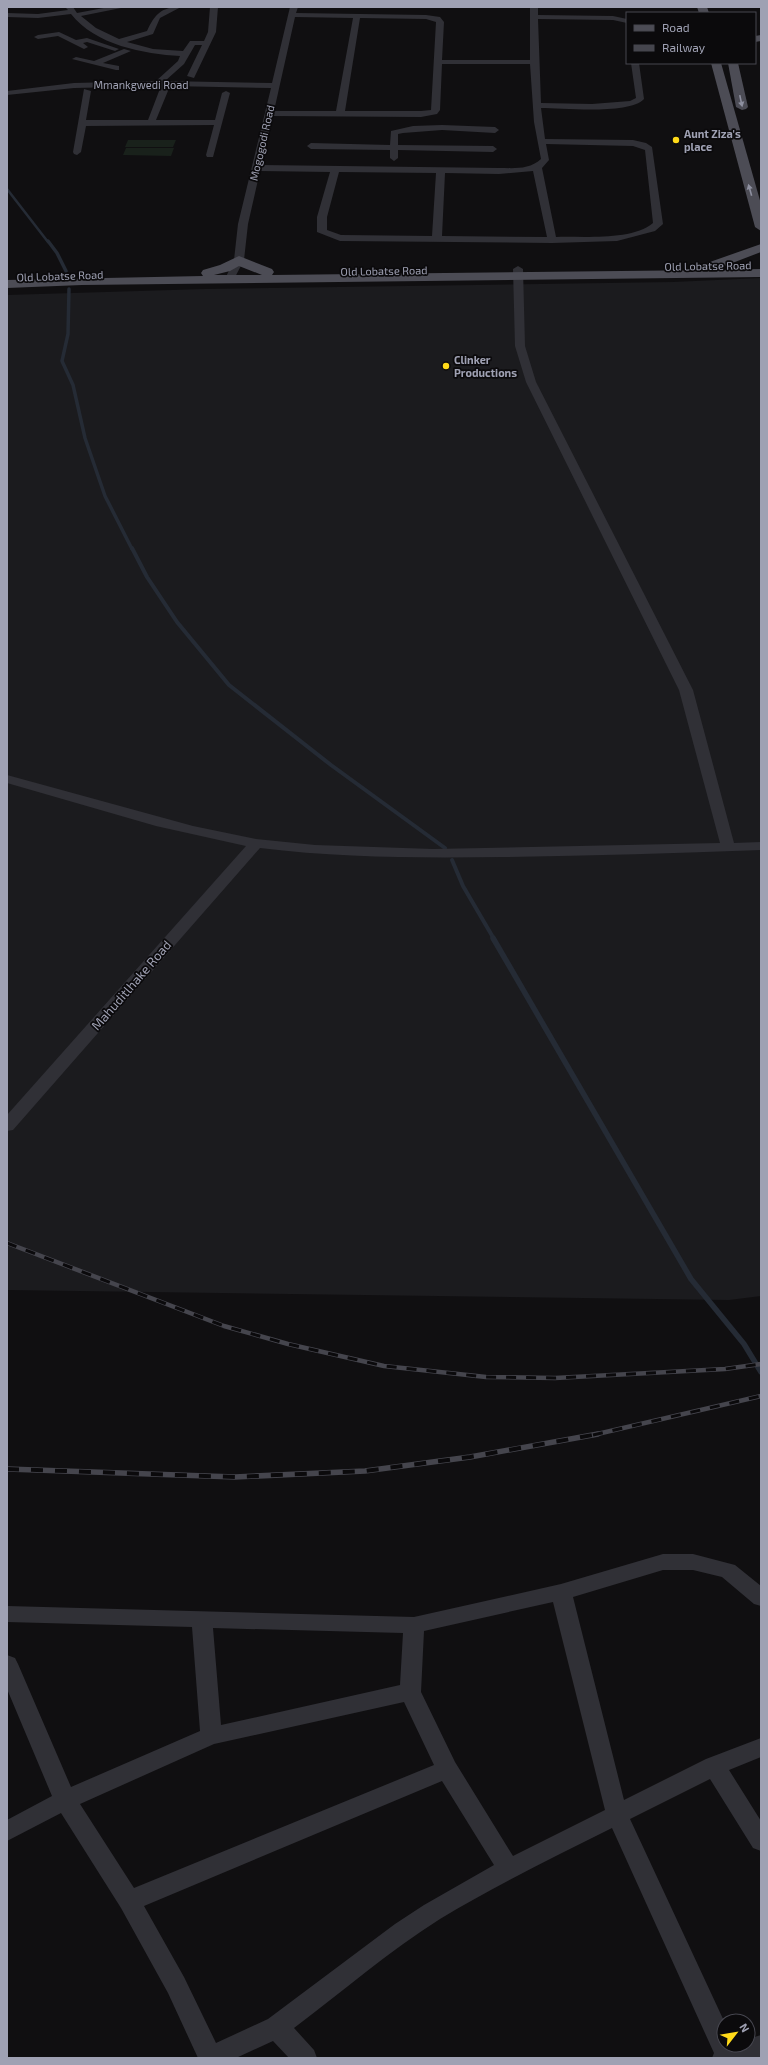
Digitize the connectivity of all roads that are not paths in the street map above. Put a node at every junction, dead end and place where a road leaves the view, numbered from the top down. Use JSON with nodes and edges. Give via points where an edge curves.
{"nodes":[{"id":1,"x":122,"y":7,"type":"edge"},
{"id":2,"x":177,"y":7,"type":"edge"},
{"id":3,"x":214,"y":7,"type":"edge"},
{"id":4,"x":534,"y":7,"type":"edge"},
{"id":5,"x":72,"y":11,"type":"edge"},
{"id":6,"x":293,"y":11,"type":"edge"},
{"id":7,"x":7,"y":16,"type":"edge"},
{"id":8,"x":357,"y":16,"type":"junction"},
{"id":9,"x":534,"y":17,"type":"junction"},
{"id":10,"x":626,"y":21,"type":"edge"},
{"id":11,"x":38,"y":37,"type":"dead end"},
{"id":12,"x":121,"y":41,"type":"junction"},
{"id":13,"x":76,"y":42,"type":"junction"},
{"id":14,"x":208,"y":43,"type":"junction"},
{"id":15,"x":84,"y":47,"type":"dead end"},
{"id":16,"x":140,"y":48,"type":"junction"},
{"id":17,"x":125,"y":52,"type":"junction"},
{"id":18,"x":186,"y":54,"type":"junction"},
{"id":19,"x":76,"y":59,"type":"dead end"},
{"id":20,"x":438,"y":62,"type":"junction"},
{"id":21,"x":535,"y":62,"type":"junction"},
{"id":22,"x":96,"y":63,"type":"junction"},
{"id":23,"x":635,"y":64,"type":"edge"},
{"id":24,"x":716,"y":64,"type":"edge"},
{"id":25,"x":733,"y":64,"type":"edge"},
{"id":26,"x":116,"y":68,"type":"dead end"},
{"id":27,"x":191,"y":76,"type":"dead end"},
{"id":28,"x":162,"y":85,"type":"junction"},
{"id":29,"x":276,"y":86,"type":"junction"},
{"id":30,"x":87,"y":91,"type":"dead end"},
{"id":31,"x":7,"y":93,"type":"edge"},
{"id":32,"x":226,"y":93,"type":"dead end"},
{"id":33,"x":538,"y":105,"type":"junction"},
{"id":34,"x":269,"y":113,"type":"junction"},
{"id":35,"x":340,"y":113,"type":"junction"},
{"id":36,"x":744,"y":117,"type":"dead end"},
{"id":37,"x":151,"y":122,"type":"junction"},
{"id":38,"x":219,"y":122,"type":"junction"},
{"id":39,"x":82,"y":123,"type":"junction"},
{"id":40,"x":495,"y":130,"type":"dead end"},
{"id":41,"x":541,"y":142,"type":"junction"},
{"id":42,"x":311,"y":146,"type":"dead end"},
{"id":43,"x":394,"y":147,"type":"junction"},
{"id":44,"x":492,"y":149,"type":"dead end"},
{"id":45,"x":77,"y":152,"type":"dead end"},
{"id":46,"x":210,"y":155,"type":"dead end"},
{"id":47,"x":537,"y":167,"type":"junction"},
{"id":48,"x":256,"y":168,"type":"junction"},
{"id":49,"x":335,"y":169,"type":"junction"},
{"id":50,"x":395,"y":170,"type":"junction"},
{"id":51,"x":441,"y":170,"type":"junction"},
{"id":52,"x":761,"y":227,"type":"edge"},
{"id":53,"x":437,"y":239,"type":"junction"},
{"id":54,"x":552,"y":240,"type":"junction"},
{"id":55,"x":761,"y":248,"type":"edge"},
{"id":56,"x":239,"y":260,"type":"junction"},
{"id":57,"x":761,"y":265,"type":"edge"},
{"id":58,"x":714,"y":270,"type":"junction"},
{"id":59,"x":267,"y":272,"type":"junction"},
{"id":60,"x":208,"y":273,"type":"junction"},
{"id":61,"x":761,"y":273,"type":"edge"},
{"id":62,"x":231,"y":276,"type":"junction"},
{"id":63,"x":7,"y":277,"type":"edge"},
{"id":64,"x":518,"y":278,"type":"junction"},
{"id":65,"x":7,"y":284,"type":"edge"},
{"id":66,"x":756,"y":286,"type":"dead end"},
{"id":67,"x":7,"y":779,"type":"edge"},
{"id":68,"x":256,"y":843,"type":"junction"},
{"id":69,"x":761,"y":846,"type":"edge"},
{"id":70,"x":728,"y":847,"type":"junction"},
{"id":71,"x":7,"y":1126,"type":"edge"},
{"id":72,"x":561,"y":1592,"type":"junction"},
{"id":73,"x":761,"y":1598,"type":"edge"},
{"id":74,"x":7,"y":1614,"type":"edge"},
{"id":75,"x":202,"y":1620,"type":"junction"},
{"id":76,"x":414,"y":1625,"type":"junction"},
{"id":77,"x":7,"y":1664,"type":"edge"},
{"id":78,"x":410,"y":1692,"type":"junction"},
{"id":79,"x":211,"y":1736,"type":"junction"},
{"id":80,"x":761,"y":1747,"type":"edge"},
{"id":81,"x":714,"y":1766,"type":"junction"},
{"id":82,"x":446,"y":1769,"type":"junction"},
{"id":83,"x":65,"y":1800,"type":"junction"},
{"id":84,"x":618,"y":1815,"type":"junction"},
{"id":85,"x":7,"y":1831,"type":"edge"},
{"id":86,"x":761,"y":1841,"type":"edge"},
{"id":87,"x":509,"y":1869,"type":"junction"},
{"id":88,"x":129,"y":1901,"type":"junction"},
{"id":89,"x":277,"y":2027,"type":"junction"},
{"id":90,"x":761,"y":2046,"type":"edge"},
{"id":91,"x":726,"y":2057,"type":"edge"},
{"id":92,"x":210,"y":2058,"type":"edge"},
{"id":93,"x":305,"y":2058,"type":"edge"}],
"edges":[{"from":1,"to":5,"type":"street"},
{"from":2,"to":12,"type":"street","via":[[157,17],[150,32]]},
{"from":3,"to":14,"type":"street","via":[[212,32]]},
{"from":4,"to":9,"type":"street"},
{"from":5,"to":7,"type":"street","via":[[38,16]]},
{"from":5,"to":12,"type":"street","via":[[95,30]]},
{"from":6,"to":8,"type":"street"},
{"from":6,"to":29,"type":"street","name":"Mogogodi Road"},
{"from":8,"to":20,"type":"street","via":[[437,19],[440,22]]},
{"from":8,"to":35,"type":"street"},
{"from":9,"to":10,"type":"street","via":[[613,18]]},
{"from":9,"to":21,"type":"street"},
{"from":11,"to":13,"type":"street","via":[[59,34]]},
{"from":12,"to":16,"type":"street"},
{"from":13,"to":15,"type":"street"},
{"from":13,"to":17,"type":"street","via":[[88,40]]},
{"from":14,"to":18,"type":"street","via":[[193,43]]},
{"from":14,"to":27,"type":"street"},
{"from":16,"to":17,"type":"street"},
{"from":16,"to":18,"type":"street"},
{"from":17,"to":22,"type":"street"},
{"from":18,"to":28,"type":"street"},
{"from":19,"to":22,"type":"street"},
{"from":20,"to":21,"type":"street"},
{"from":20,"to":35,"type":"street","via":[[434,112]]},
{"from":21,"to":33,"type":"street"},
{"from":22,"to":26,"type":"street"},
{"from":23,"to":33,"type":"street","via":[[640,99],[635,103],[618,106]]},
{"from":52,"to":24,"type":"main road","one_way":true},
{"from":25,"to":36,"type":"main road","one_way":true},
{"from":28,"to":29,"type":"street","name":"Mmankgwedi Road"},
{"from":28,"to":31,"type":"street","name":"Mmankgwedi Road","via":[[78,84]]},
{"from":28,"to":37,"type":"street"},
{"from":29,"to":34,"type":"street","name":"Mogogodi Road"},
{"from":30,"to":39,"type":"street"},
{"from":32,"to":38,"type":"street"},
{"from":33,"to":41,"type":"street"},
{"from":34,"to":35,"type":"street"},
{"from":34,"to":48,"type":"street","name":"Mogogodi Road"},
{"from":37,"to":38,"type":"street"},
{"from":37,"to":39,"type":"street"},
{"from":38,"to":46,"type":"street"},
{"from":39,"to":45,"type":"street"},
{"from":40,"to":43,"type":"street","via":[[404,129],[394,133]]},
{"from":41,"to":47,"type":"street","via":[[545,160]]},
{"from":41,"to":54,"type":"street","via":[[633,143],[649,149],[658,224],[652,229],[626,237]]},
{"from":42,"to":43,"type":"street"},
{"from":43,"to":44,"type":"street"},
{"from":43,"to":50,"type":"street"},
{"from":47,"to":51,"type":"street","via":[[499,171]]},
{"from":47,"to":54,"type":"street"},
{"from":48,"to":49,"type":"street"},
{"from":48,"to":56,"type":"street","name":"Mogogodi Road","via":[[243,224]]},
{"from":49,"to":50,"type":"street"},
{"from":49,"to":53,"type":"street","via":[[322,217],[322,232],[340,238]]},
{"from":50,"to":51,"type":"street"},
{"from":51,"to":53,"type":"street"},
{"from":53,"to":54,"type":"street"},
{"from":55,"to":58,"type":"main road"},
{"from":56,"to":59,"type":"main road"},
{"from":56,"to":60,"type":"main road"},
{"from":56,"to":62,"type":"street","name":"Mogogodi Road"},
{"from":57,"to":58,"type":"main road","name":"Old Lobatse Road"},
{"from":58,"to":61,"type":"main road"},
{"from":58,"to":64,"type":"main road","name":"Old Lobatse Road"},
{"from":58,"to":64,"type":"main road"},
{"from":58,"to":66,"type":"main road"},
{"from":59,"to":62,"type":"main road","name":"Old Lobatse Road"},
{"from":59,"to":64,"type":"main road","name":"Old Lobatse Road"},
{"from":60,"to":62,"type":"main road","name":"Old Lobatse Road"},
{"from":60,"to":63,"type":"main road","name":"Old Lobatse Road"},
{"from":62,"to":64,"type":"main road"},
{"from":62,"to":65,"type":"main road","name":"Old Lobatse Road"},
{"from":64,"to":70,"type":"street","via":[[520,346],[531,382],[686,690]]},
{"from":67,"to":68,"type":"street","via":[[196,832]]},
{"from":68,"to":70,"type":"street","via":[[380,855]]},
{"from":68,"to":71,"type":"street","name":"Mahuditlhake Road"},
{"from":69,"to":70,"type":"street"},
{"from":72,"to":73,"type":"street","via":[[664,1562],[693,1562],[728,1571]]},
{"from":72,"to":76,"type":"street"},
{"from":72,"to":84,"type":"street"},
{"from":74,"to":75,"type":"street"},
{"from":75,"to":76,"type":"street"},
{"from":75,"to":79,"type":"street"},
{"from":76,"to":78,"type":"street"},
{"from":77,"to":83,"type":"street"},
{"from":78,"to":79,"type":"street"},
{"from":78,"to":82,"type":"street"},
{"from":79,"to":83,"type":"street"},
{"from":80,"to":81,"type":"street"},
{"from":81,"to":84,"type":"street"},
{"from":81,"to":86,"type":"street"},
{"from":82,"to":87,"type":"street"},
{"from":82,"to":88,"type":"street"},
{"from":83,"to":85,"type":"street"},
{"from":83,"to":88,"type":"street"},
{"from":84,"to":87,"type":"street"},
{"from":84,"to":91,"type":"street"},
{"from":87,"to":89,"type":"street","via":[[420,1919]]},
{"from":88,"to":92,"type":"street","via":[[176,1985]]},
{"from":89,"to":92,"type":"street"},
{"from":89,"to":93,"type":"street"},
{"from":90,"to":91,"type":"street"}]}
